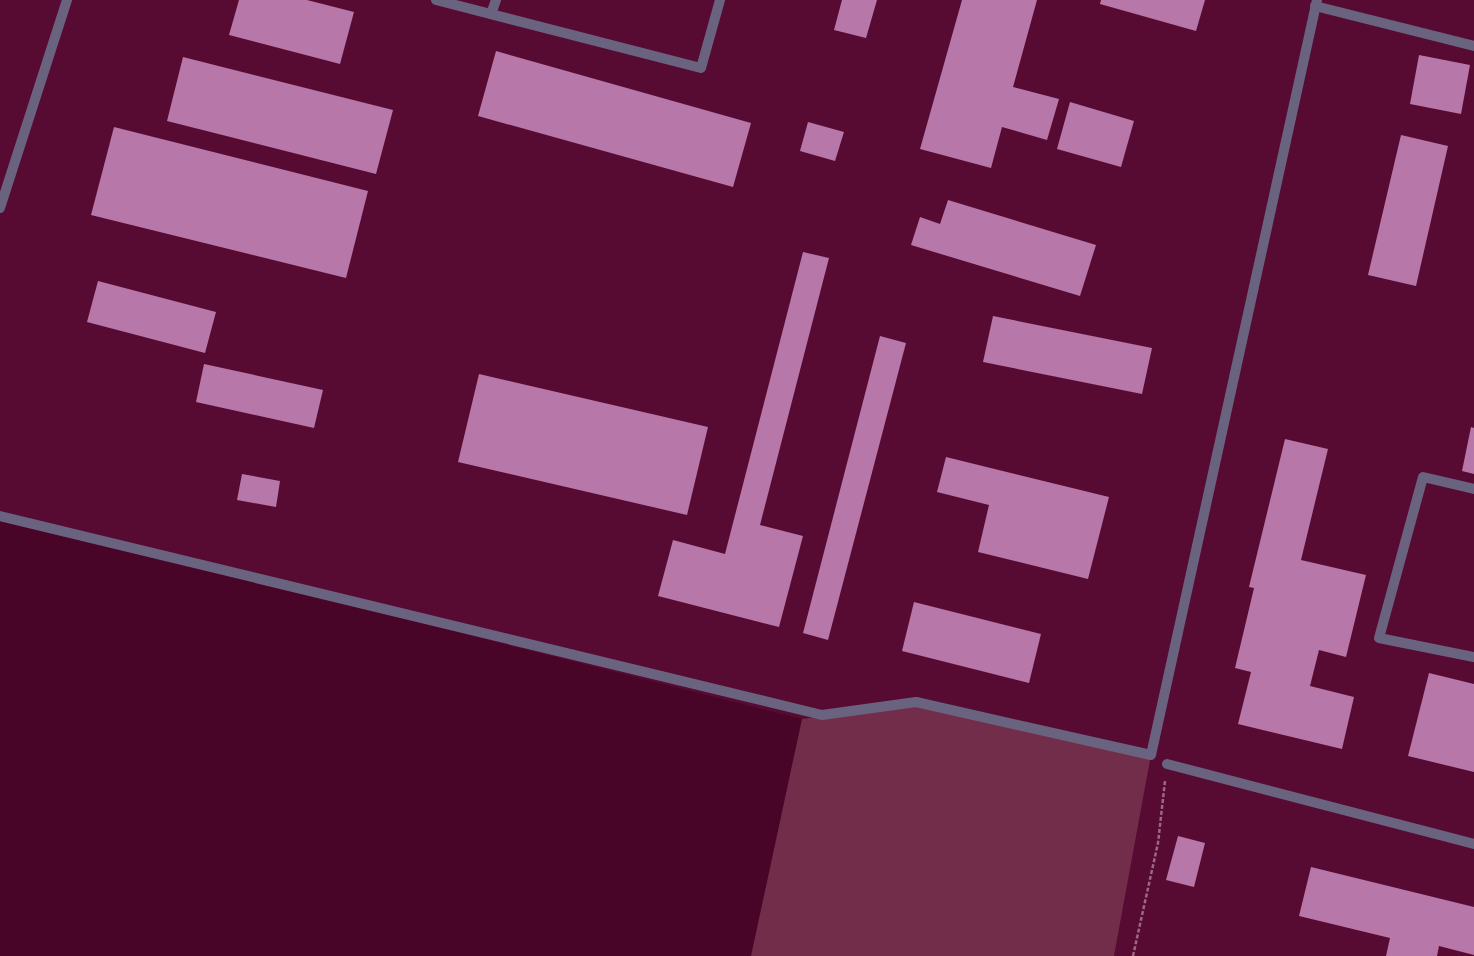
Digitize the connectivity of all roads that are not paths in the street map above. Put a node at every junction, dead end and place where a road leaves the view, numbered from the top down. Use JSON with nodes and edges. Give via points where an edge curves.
{"nodes":[{"id":1,"x":67,"y":0,"type":"edge"},
{"id":2,"x":436,"y":0,"type":"edge"},
{"id":3,"x":496,"y":0,"type":"edge"},
{"id":4,"x":720,"y":0,"type":"edge"},
{"id":5,"x":1316,"y":3,"type":"edge"},
{"id":6,"x":491,"y":14,"type":"junction"},
{"id":7,"x":1474,"y":46,"type":"edge"},
{"id":8,"x":0,"y":208,"type":"edge"},
{"id":9,"x":1474,"y":489,"type":"edge"},
{"id":10,"x":0,"y":516,"type":"edge"},
{"id":11,"x":1474,"y":657,"type":"edge"},
{"id":12,"x":1167,"y":764,"type":"road end"},
{"id":13,"x":1474,"y":844,"type":"edge"}],
"edges":[{"from":1,"to":8,"type":"lane"},
{"from":2,"to":6,"type":"lane"},
{"from":3,"to":6,"type":"lane"},
{"from":4,"to":6,"type":"lane","via":[[701,68]]},
{"from":5,"to":7,"type":"lane"},
{"from":5,"to":10,"type":"lane","via":[[1151,755],[916,702],[822,715]]},
{"from":9,"to":11,"type":"lane","via":[[1422,477],[1379,638]]},
{"from":12,"to":13,"type":"lane"}]}
